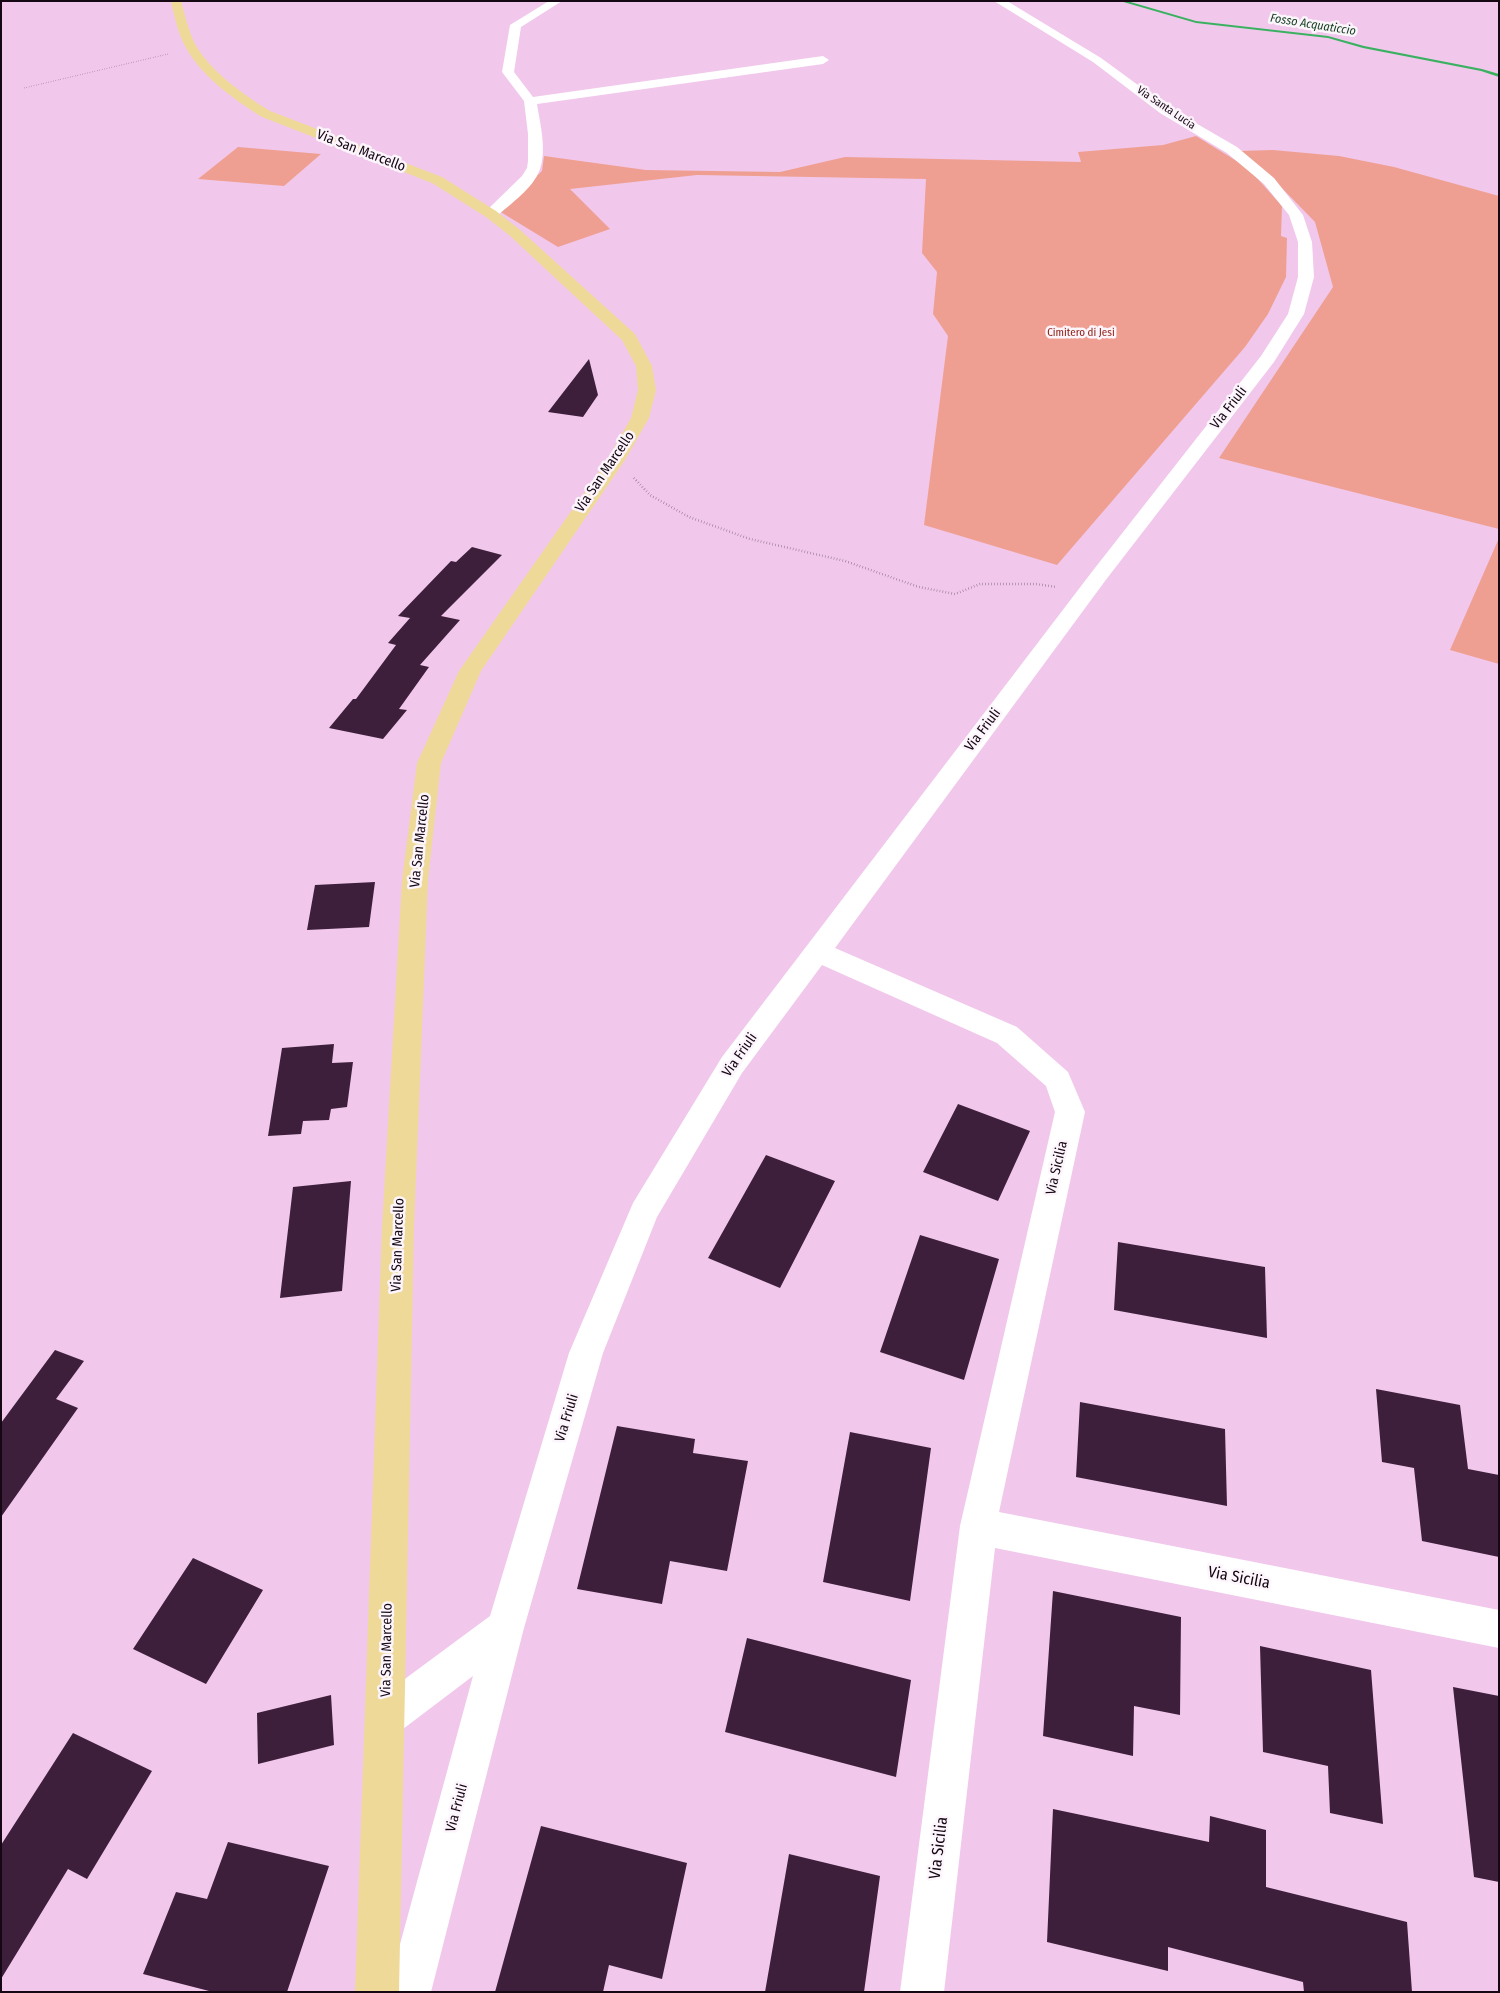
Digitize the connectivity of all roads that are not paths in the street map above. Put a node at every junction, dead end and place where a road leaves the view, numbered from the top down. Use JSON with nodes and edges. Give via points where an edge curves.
{"nodes":[{"id":1,"x":176,"y":1,"type":"edge"},
{"id":2,"x":556,"y":1,"type":"edge"},
{"id":3,"x":999,"y":1,"type":"edge"},
{"id":4,"x":823,"y":60,"type":"dead end"},
{"id":5,"x":530,"y":101,"type":"junction"},
{"id":6,"x":491,"y":214,"type":"junction"},
{"id":7,"x":1305,"y":242,"type":"joint"},
{"id":8,"x":817,"y":951,"type":"junction"},
{"id":9,"x":978,"y":1526,"type":"junction"},
{"id":10,"x":504,"y":1628,"type":"junction"},
{"id":11,"x":1499,"y":1630,"type":"edge"},
{"id":12,"x":385,"y":1718,"type":"junction"},
{"id":13,"x":377,"y":1992,"type":"edge"},
{"id":14,"x":409,"y":1992,"type":"edge"},
{"id":15,"x":922,"y":1992,"type":"edge"}],
"edges":[{"from":1,"to":6,"type":"main road","name":"Via San Marcello","via":[[193,49],[248,103],[266,114],[437,180]]},
{"from":2,"to":5,"type":"street","via":[[516,25],[508,72]]},
{"from":3,"to":7,"type":"street","name":"Via Santa Lucia","via":[[1083,50],[1164,110],[1245,161],[1284,198],[1296,215]]},
{"from":4,"to":5,"type":"street"},
{"from":5,"to":6,"type":"street","via":[[534,170]]},
{"from":6,"to":12,"type":"main road","name":"Via San Marcello","via":[[629,337],[644,366],[647,390],[640,418],[616,460],[470,670],[429,763],[415,880],[398,1217]]},
{"from":7,"to":8,"type":"street","name":"Via Friuli","via":[[1306,277],[1296,314],[1268,358],[1086,593]]},
{"from":8,"to":9,"type":"street","name":"Via Sicilia","via":[[1008,1035],[1058,1080],[1070,1112]]},
{"from":8,"to":10,"type":"street","name":"Via Friuli","via":[[732,1064],[644,1212],[586,1353]]},
{"from":9,"to":11,"type":"street","name":"Via Sicilia"},
{"from":9,"to":15,"type":"street","name":"Via Sicilia"},
{"from":10,"to":12,"type":"street"},
{"from":10,"to":14,"type":"street","name":"Via Friuli"},
{"from":12,"to":13,"type":"main road","name":"Via San Marcello"}]}
